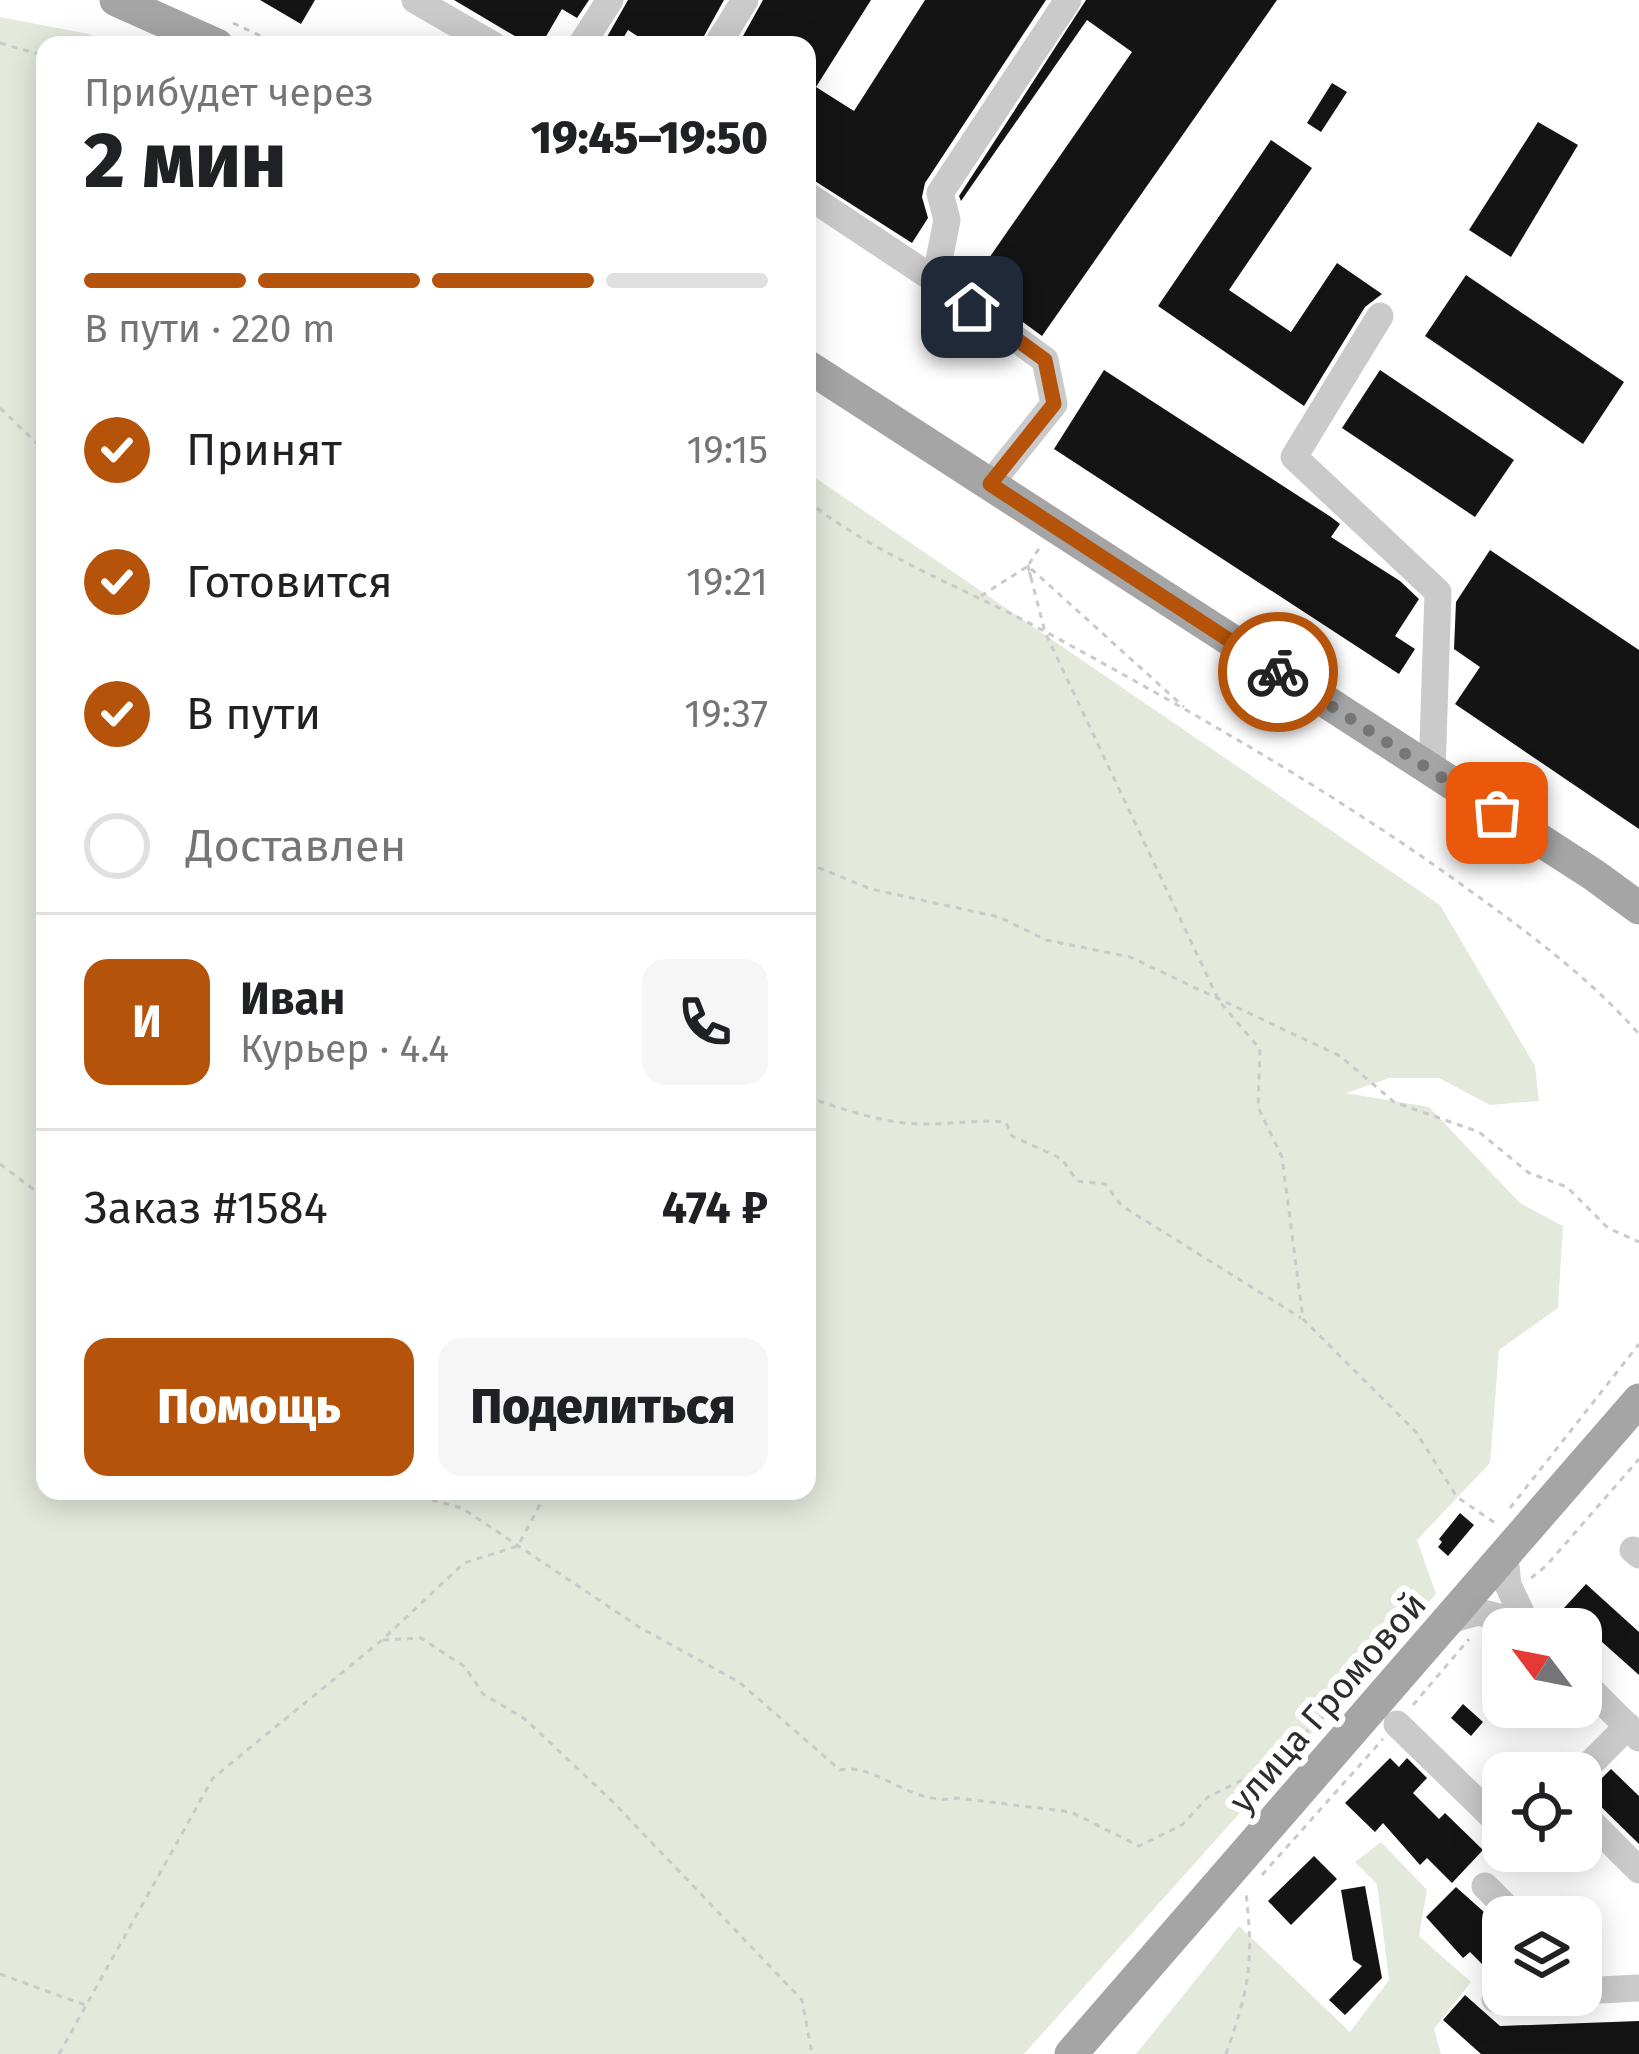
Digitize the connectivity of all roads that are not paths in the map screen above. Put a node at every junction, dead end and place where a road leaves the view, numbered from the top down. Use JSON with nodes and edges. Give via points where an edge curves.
{"nodes":[{"id":1,"x":116,"y":0,"type":"edge"},
{"id":2,"x":415,"y":0,"type":"edge"},
{"id":3,"x":610,"y":0,"type":"edge"},
{"id":4,"x":745,"y":0,"type":"edge"},
{"id":5,"x":1068,"y":0,"type":"edge"},
{"id":6,"x":150,"y":7,"type":"edge"},
{"id":7,"x":201,"y":36,"type":"edge"},
{"id":8,"x":478,"y":36,"type":"edge"},
{"id":9,"x":587,"y":36,"type":"edge"},
{"id":10,"x":723,"y":36,"type":"edge"},
{"id":11,"x":816,"y":201,"type":"edge"},
{"id":12,"x":935,"y":280,"type":"junction"},
{"id":13,"x":1380,"y":316,"type":"dead end"},
{"id":14,"x":816,"y":371,"type":"edge"},
{"id":15,"x":990,"y":484,"type":"junction"},
{"id":16,"x":1432,"y":772,"type":"junction"},
{"id":17,"x":1594,"y":875,"type":"junction"},
{"id":18,"x":1639,"y":896,"type":"edge"},
{"id":19,"x":1639,"y":908,"type":"edge"},
{"id":20,"x":1639,"y":1400,"type":"edge"},
{"id":21,"x":1501,"y":1541,"type":"junction"},
{"id":22,"x":1518,"y":1608,"type":"edge"},
{"id":23,"x":1482,"y":1613,"type":"edge"},
{"id":24,"x":1450,"y":1621,"type":"junction"},
{"id":25,"x":1602,"y":1701,"type":"edge"},
{"id":26,"x":1397,"y":1724,"type":"road end"},
{"id":27,"x":1633,"y":1732,"type":"edge"},
{"id":28,"x":1602,"y":1757,"type":"edge"},
{"id":29,"x":1482,"y":1806,"type":"edge"},
{"id":30,"x":1602,"y":1833,"type":"edge"},
{"id":31,"x":1639,"y":1870,"type":"edge"},
{"id":32,"x":1485,"y":1886,"type":"dead end"},
{"id":33,"x":1495,"y":1896,"type":"edge"},
{"id":34,"x":1639,"y":1988,"type":"edge"},
{"id":35,"x":1602,"y":1990,"type":"edge"},
{"id":36,"x":1071,"y":2054,"type":"edge"}],
"edges":[{"from":1,"to":6,"type":"main road"},
{"from":2,"to":8,"type":"lane"},
{"from":3,"to":9,"type":"lane"},
{"from":4,"to":10,"type":"lane"},
{"from":5,"to":12,"type":"lane","via":[[940,193],[947,220]]},
{"from":6,"to":7,"type":"main road"},
{"from":11,"to":12,"type":"lane"},
{"from":12,"to":15,"type":"lane","via":[[1045,360],[1054,404]]},
{"from":13,"to":16,"type":"lane","via":[[1294,457],[1438,592]]},
{"from":14,"to":15,"type":"main road"},
{"from":15,"to":16,"type":"main road"},
{"from":16,"to":17,"type":"main road"},
{"from":17,"to":18,"type":"main road"},
{"from":17,"to":19,"type":"main road"},
{"from":20,"to":21,"type":"main road","name":"улица Громовой"},
{"from":21,"to":22,"type":"lane"},
{"from":21,"to":24,"type":"main road","name":"улица Громовой"},
{"from":23,"to":24,"type":"lane"},
{"from":24,"to":36,"type":"main road","name":"улица Громовой"},
{"from":25,"to":27,"type":"lane"},
{"from":26,"to":29,"type":"lane"},
{"from":27,"to":28,"type":"lane"},
{"from":30,"to":31,"type":"lane"},
{"from":32,"to":33,"type":"lane"},
{"from":34,"to":35,"type":"lane"}]}
